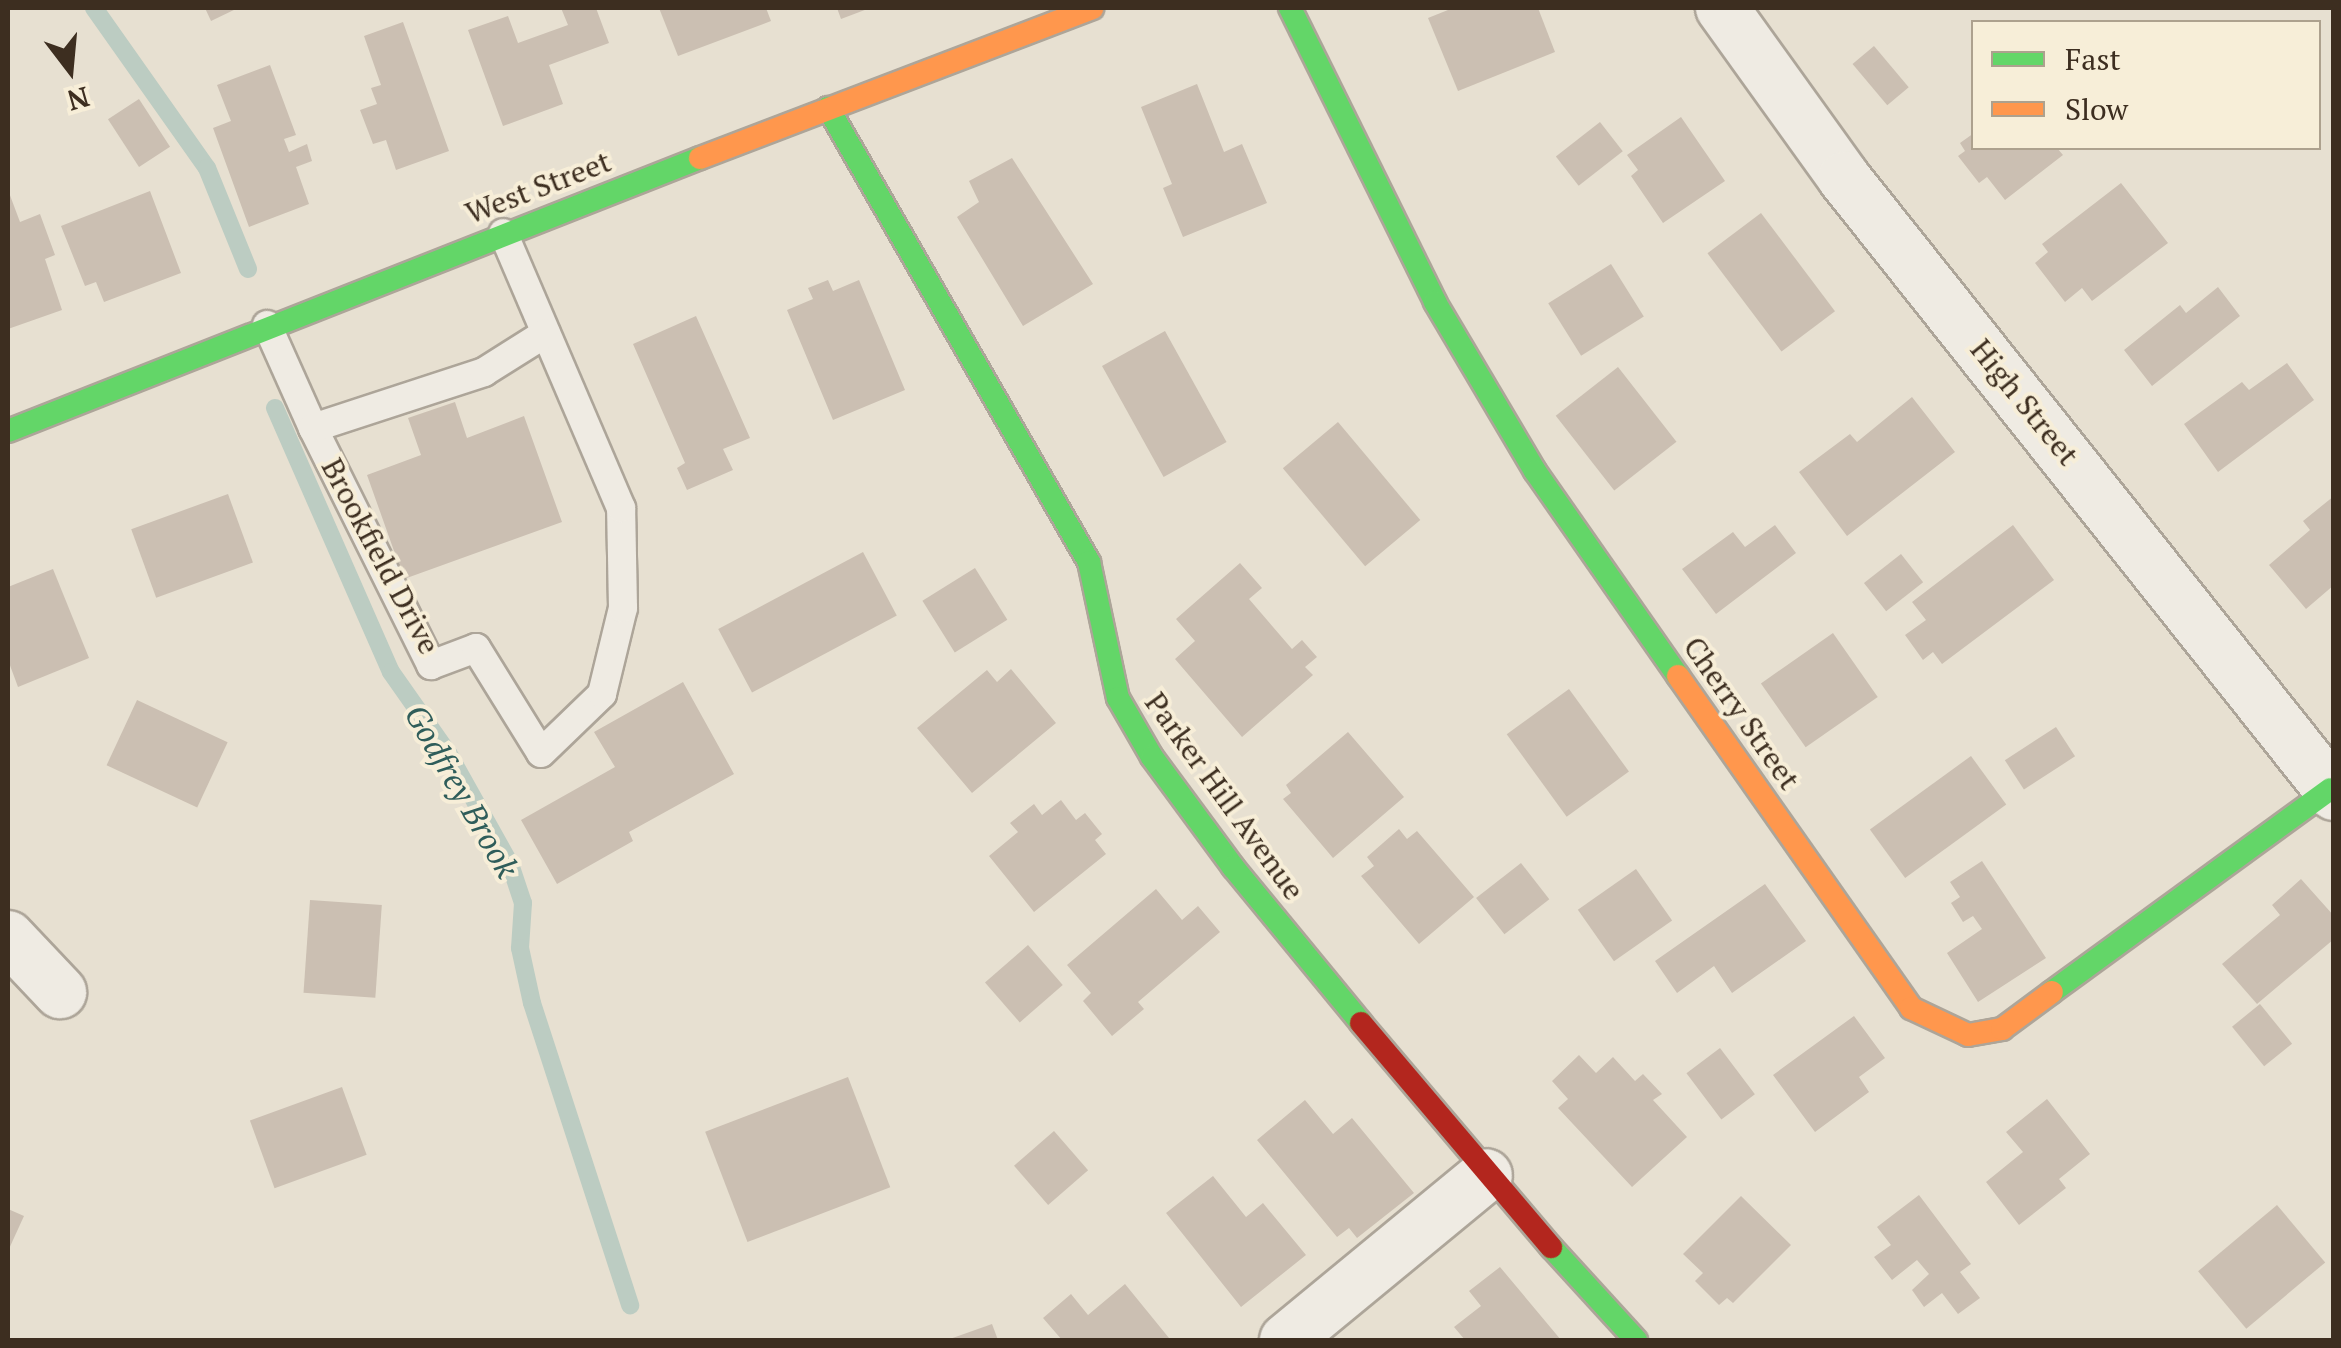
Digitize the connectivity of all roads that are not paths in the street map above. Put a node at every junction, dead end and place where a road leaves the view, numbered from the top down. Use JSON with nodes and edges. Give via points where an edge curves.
{"nodes":[{"id":1,"x":1092,"y":8,"type":"edge"},
{"id":2,"x":1290,"y":8,"type":"edge"},
{"id":3,"x":1722,"y":8,"type":"edge"},
{"id":4,"x":1030,"y":19,"type":"edge"},
{"id":5,"x":828,"y":108,"type":"junction"},
{"id":6,"x":503,"y":232,"type":"junction"},
{"id":7,"x":267,"y":325,"type":"junction"},
{"id":8,"x":546,"y":333,"type":"junction"},
{"id":9,"x":312,"y":428,"type":"junction"},
{"id":10,"x":8,"y":431,"type":"edge"},
{"id":11,"x":2332,"y":792,"type":"edge"},
{"id":12,"x":8,"y":937,"type":"edge"},
{"id":13,"x":60,"y":992,"type":"dead end"},
{"id":14,"x":1486,"y":1175,"type":"junction"},
{"id":15,"x":1286,"y":1340,"type":"edge"},
{"id":16,"x":1636,"y":1340,"type":"edge"}],
"edges":[{"from":1,"to":4,"type":"street","name":"West Street"},
{"from":2,"to":11,"type":"street","name":"Cherry Street","via":[[1435,302],[1535,471],[1911,1008],[1968,1035],[2002,1029]]},
{"from":3,"to":11,"type":"street","name":"High Street","via":[[1844,178]]},
{"from":4,"to":5,"type":"street","name":"West Street"},
{"from":5,"to":6,"type":"street","name":"West Street"},
{"from":5,"to":14,"type":"street","name":"Parker Hill Avenue","via":[[1089,562],[1118,698],[1152,756],[1232,867]]},
{"from":6,"to":7,"type":"street","name":"West Street"},
{"from":6,"to":8,"type":"lane","name":"Brookfield Drive"},
{"from":7,"to":9,"type":"lane","name":"Brookfield Drive"},
{"from":7,"to":10,"type":"street","name":"West Street"},
{"from":8,"to":9,"type":"lane","via":[[484,372]]},
{"from":8,"to":9,"type":"lane","name":"Brookfield Drive","via":[[620,508],[624,608],[602,694],[541,753],[476,648],[431,664]]},
{"from":12,"to":13,"type":"street"},
{"from":14,"to":15,"type":"street"},
{"from":14,"to":16,"type":"street","name":"Parker Hill Avenue"}]}
